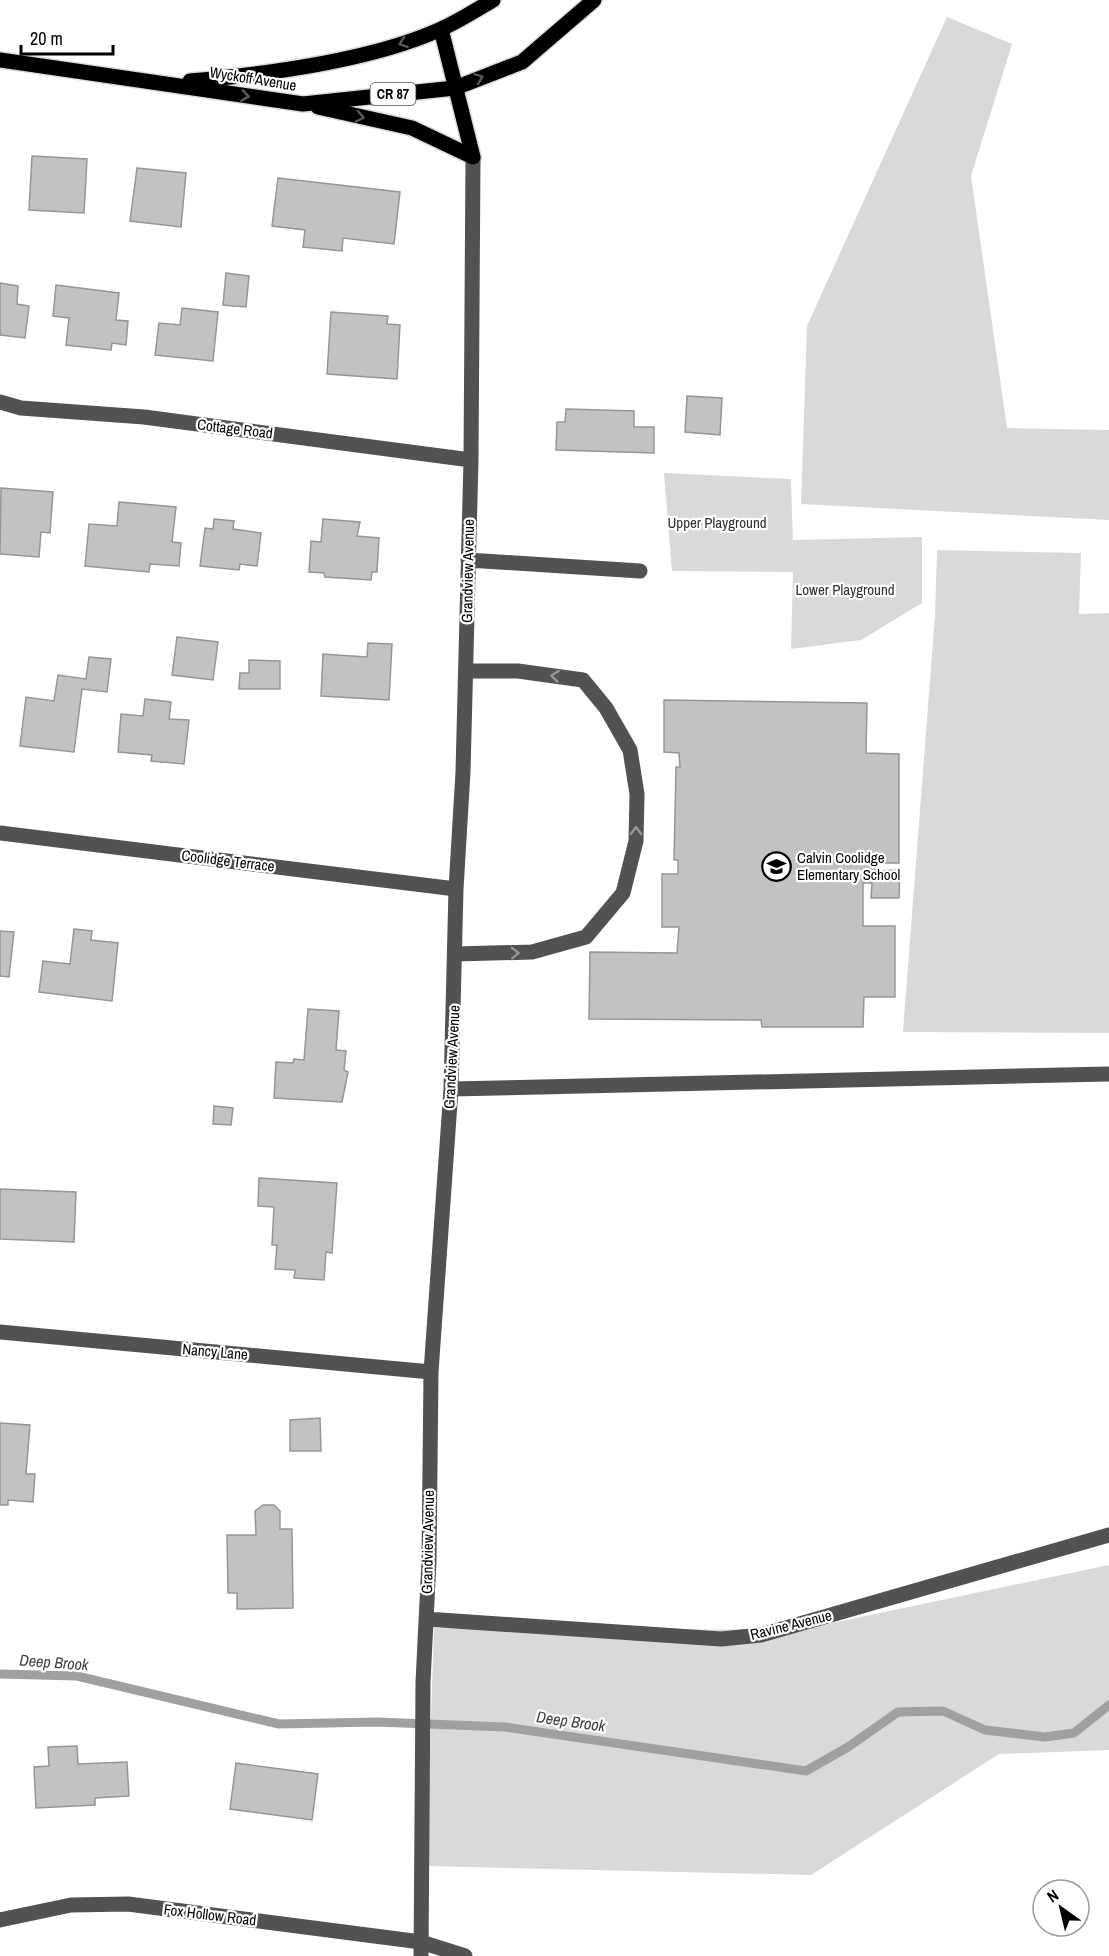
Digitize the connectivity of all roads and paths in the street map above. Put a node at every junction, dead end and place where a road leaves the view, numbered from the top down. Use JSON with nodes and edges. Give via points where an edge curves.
{"nodes":[{"id":1,"x":493,"y":0,"type":"edge"},
{"id":2,"x":594,"y":0,"type":"edge"},
{"id":3,"x":441,"y":29,"type":"junction"},
{"id":4,"x":0,"y":60,"type":"edge"},
{"id":5,"x":166,"y":84,"type":"junction"},
{"id":6,"x":455,"y":88,"type":"junction"},
{"id":7,"x":303,"y":104,"type":"junction"},
{"id":8,"x":473,"y":157,"type":"junction"},
{"id":9,"x":0,"y":402,"type":"edge"},
{"id":10,"x":471,"y":460,"type":"junction"},
{"id":11,"x":468,"y":560,"type":"junction"},
{"id":12,"x":640,"y":571,"type":"dead end"},
{"id":13,"x":466,"y":671,"type":"junction"},
{"id":14,"x":0,"y":833,"type":"edge"},
{"id":15,"x":456,"y":889,"type":"junction"},
{"id":16,"x":456,"y":954,"type":"junction"},
{"id":17,"x":1109,"y":1074,"type":"edge"},
{"id":18,"x":451,"y":1089,"type":"junction"},
{"id":19,"x":0,"y":1332,"type":"edge"},
{"id":20,"x":431,"y":1372,"type":"junction"},
{"id":21,"x":1109,"y":1536,"type":"edge"},
{"id":22,"x":426,"y":1619,"type":"junction"},
{"id":23,"x":0,"y":1920,"type":"edge"},
{"id":24,"x":421,"y":1949,"type":"edge"},
{"id":25,"x":465,"y":1956,"type":"edge"}],
"edges":[{"from":1,"to":3,"type":"main road","name":"Wyckoff Avenue","number":"CR 87"},
{"from":6,"to":2,"type":"main road","name":"Wyckoff Avenue","number":"CR 87","one_way":true,"via":[[522,62]]},
{"from":3,"to":5,"type":"main road","name":"Wyckoff Avenue","number":"CR 87","one_way":true,"via":[[394,46],[314,64]]},
{"from":3,"to":6,"type":"main road"},
{"from":4,"to":5,"type":"main road","name":"Wyckoff Avenue","number":"CR 87"},
{"from":5,"to":7,"type":"main road","name":"Wyckoff Avenue","number":"CR 87","one_way":true},
{"from":6,"to":7,"type":"main road","name":"Wyckoff Avenue","number":"CR 87"},
{"from":6,"to":8,"type":"main road"},
{"from":7,"to":8,"type":"main road","one_way":true,"via":[[412,128]]},
{"from":8,"to":10,"type":"street","name":"Grandview Avenue"},
{"from":9,"to":10,"type":"street","name":"Cottage Road","via":[[21,408],[144,417]]},
{"from":10,"to":11,"type":"street","name":"Grandview Avenue"},
{"from":11,"to":12,"type":"street"},
{"from":11,"to":13,"type":"street","name":"Grandview Avenue"},
{"from":13,"to":15,"type":"street","name":"Grandview Avenue"},
{"from":16,"to":13,"type":"street","one_way":true,"via":[[532,952],[586,937],[623,893],[636,841],[637,794],[630,750],[606,708],[583,680],[518,671]]},
{"from":14,"to":15,"type":"street","name":"Coolidge Terrace"},
{"from":15,"to":16,"type":"street","name":"Grandview Avenue"},
{"from":16,"to":18,"type":"street","name":"Grandview Avenue"},
{"from":17,"to":18,"type":"street"},
{"from":18,"to":20,"type":"street","name":"Grandview Avenue"},
{"from":19,"to":20,"type":"street","name":"Nancy Lane"},
{"from":20,"to":22,"type":"street","name":"Grandview Avenue"},
{"from":21,"to":22,"type":"street","name":"Ravine Avenue","via":[[761,1635],[721,1639]]},
{"from":22,"to":24,"type":"street","name":"Grandview Avenue"},
{"from":23,"to":24,"type":"street","name":"Fox Hollow Road","via":[[71,1905],[128,1904]]},
{"from":24,"to":25,"type":"street","name":"Fox Hollow Road"}]}
